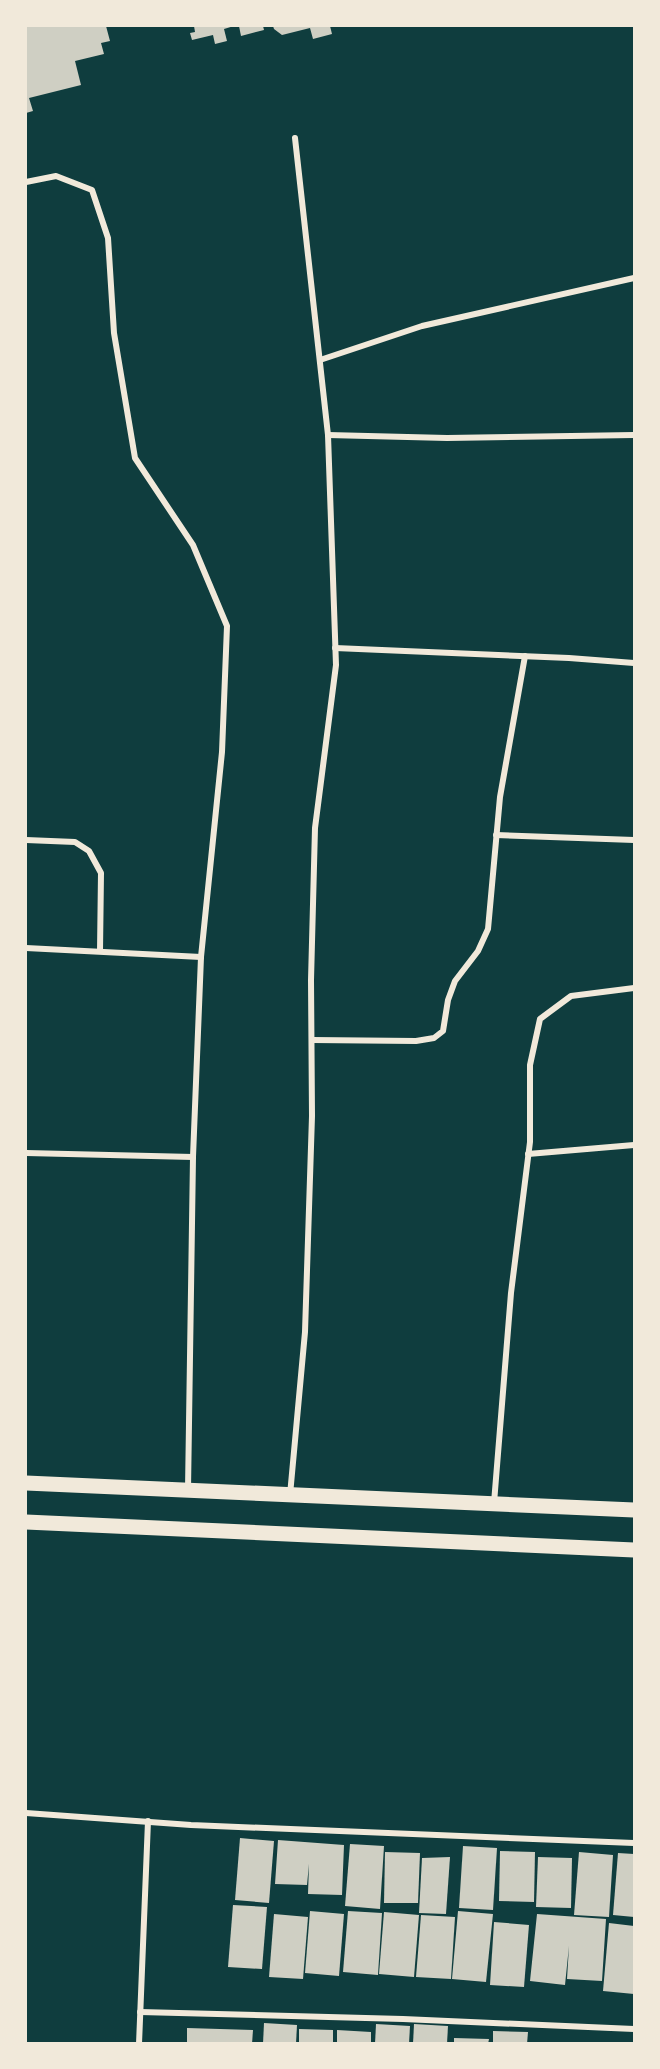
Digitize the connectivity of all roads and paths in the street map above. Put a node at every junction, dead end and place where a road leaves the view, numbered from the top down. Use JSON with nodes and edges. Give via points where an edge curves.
{"nodes":[{"id":1,"x":295,"y":138,"type":"dead end"},
{"id":2,"x":26,"y":182,"type":"edge"},
{"id":3,"x":634,"y":278,"type":"edge"},
{"id":4,"x":320,"y":360,"type":"junction"},
{"id":5,"x":328,"y":435,"type":"junction"},
{"id":6,"x":634,"y":435,"type":"edge"},
{"id":7,"x":335,"y":648,"type":"junction"},
{"id":8,"x":525,"y":656,"type":"junction"},
{"id":9,"x":634,"y":663,"type":"edge"},
{"id":10,"x":496,"y":835,"type":"junction"},
{"id":11,"x":26,"y":840,"type":"edge"},
{"id":12,"x":634,"y":840,"type":"edge"},
{"id":13,"x":26,"y":948,"type":"edge"},
{"id":14,"x":100,"y":951,"type":"junction"},
{"id":15,"x":201,"y":957,"type":"junction"},
{"id":16,"x":634,"y":988,"type":"edge"},
{"id":17,"x":312,"y":1040,"type":"junction"},
{"id":18,"x":634,"y":1145,"type":"edge"},
{"id":19,"x":26,"y":1152,"type":"edge"},
{"id":20,"x":528,"y":1154,"type":"junction"},
{"id":21,"x":193,"y":1157,"type":"junction"},
{"id":22,"x":26,"y":1483,"type":"edge"},
{"id":23,"x":188,"y":1490,"type":"junction"},
{"id":24,"x":290,"y":1495,"type":"junction"},
{"id":25,"x":494,"y":1504,"type":"junction"},
{"id":26,"x":634,"y":1510,"type":"edge"},
{"id":27,"x":26,"y":1522,"type":"edge"},
{"id":28,"x":634,"y":1550,"type":"edge"},
{"id":29,"x":26,"y":1813,"type":"edge"},
{"id":30,"x":148,"y":1821,"type":"junction"},
{"id":31,"x":634,"y":1843,"type":"edge"},
{"id":32,"x":140,"y":2012,"type":"junction"},
{"id":33,"x":634,"y":2029,"type":"edge"},
{"id":34,"x":139,"y":2043,"type":"edge"}],
"edges":[{"from":1,"to":4,"type":"street"},
{"from":2,"to":15,"type":"street","via":[[56,176],[92,190],[108,238],[114,333],[135,458],[193,545],[227,626],[222,752]]},
{"from":3,"to":4,"type":"street","via":[[422,326]]},
{"from":4,"to":5,"type":"street"},
{"from":5,"to":6,"type":"street"},
{"from":5,"to":7,"type":"street"},
{"from":7,"to":8,"type":"street"},
{"from":7,"to":17,"type":"street","via":[[315,828]]},
{"from":8,"to":9,"type":"street"},
{"from":8,"to":10,"type":"street"},
{"from":10,"to":12,"type":"street"},
{"from":10,"to":17,"type":"street","via":[[488,929],[478,951],[455,981],[443,1031],[434,1038],[416,1041]]},
{"from":11,"to":14,"type":"street","via":[[75,842],[89,851],[101,873]]},
{"from":13,"to":14,"type":"street"},
{"from":14,"to":15,"type":"street"},
{"from":15,"to":21,"type":"street"},
{"from":16,"to":20,"type":"street","via":[[571,996],[540,1019],[530,1065]]},
{"from":17,"to":24,"type":"street","via":[[305,1332]]},
{"from":18,"to":20,"type":"street"},
{"from":19,"to":21,"type":"street"},
{"from":20,"to":25,"type":"street","via":[[511,1293]]},
{"from":21,"to":23,"type":"street"},
{"from":22,"to":23,"type":"main road"},
{"from":23,"to":24,"type":"main road"},
{"from":24,"to":25,"type":"main road"},
{"from":25,"to":26,"type":"main road"},
{"from":27,"to":28,"type":"main road"},
{"from":29,"to":30,"type":"street"},
{"from":30,"to":31,"type":"street"},
{"from":30,"to":32,"type":"street"},
{"from":32,"to":33,"type":"street"},
{"from":32,"to":34,"type":"street"}]}
